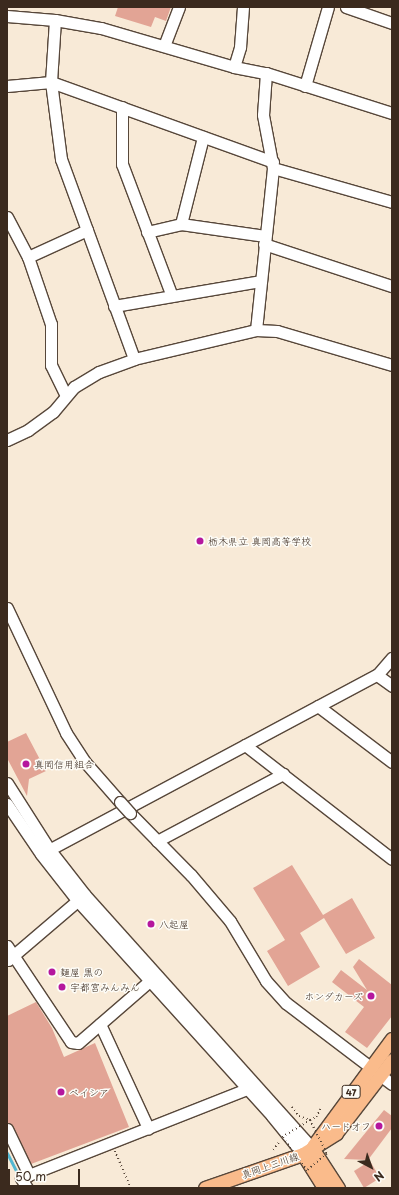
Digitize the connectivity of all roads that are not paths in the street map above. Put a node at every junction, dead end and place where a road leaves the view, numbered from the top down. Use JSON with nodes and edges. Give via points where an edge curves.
{"nodes":[{"id":1,"x":179,"y":7,"type":"edge"},
{"id":2,"x":243,"y":7,"type":"edge"},
{"id":3,"x":328,"y":7,"type":"edge"},
{"id":4,"x":346,"y":7,"type":"edge"},
{"id":5,"x":7,"y":16,"type":"edge"},
{"id":6,"x":55,"y":20,"type":"junction"},
{"id":7,"x":391,"y":20,"type":"edge"},
{"id":8,"x":164,"y":46,"type":"junction"},
{"id":9,"x":234,"y":67,"type":"junction"},
{"id":10,"x":266,"y":73,"type":"junction"},
{"id":11,"x":51,"y":82,"type":"junction"},
{"id":12,"x":7,"y":86,"type":"edge"},
{"id":13,"x":305,"y":86,"type":"junction"},
{"id":14,"x":122,"y":107,"type":"junction"},
{"id":15,"x":392,"y":113,"type":"edge"},
{"id":16,"x":203,"y":137,"type":"junction"},
{"id":17,"x":273,"y":165,"type":"junction"},
{"id":18,"x":392,"y":202,"type":"edge"},
{"id":19,"x":7,"y":217,"type":"edge"},
{"id":20,"x":181,"y":224,"type":"junction"},
{"id":21,"x":87,"y":230,"type":"junction"},
{"id":22,"x":148,"y":232,"type":"junction"},
{"id":23,"x":264,"y":240,"type":"junction"},
{"id":24,"x":28,"y":257,"type":"junction"},
{"id":25,"x":260,"y":281,"type":"junction"},
{"id":26,"x":392,"y":286,"type":"edge"},
{"id":27,"x":172,"y":296,"type":"junction"},
{"id":28,"x":114,"y":306,"type":"junction"},
{"id":29,"x":256,"y":330,"type":"junction"},
{"id":30,"x":134,"y":359,"type":"junction"},
{"id":31,"x":392,"y":365,"type":"edge"},
{"id":32,"x":66,"y":396,"type":"junction"},
{"id":33,"x":7,"y":440,"type":"edge"},
{"id":34,"x":7,"y":608,"type":"edge"},
{"id":35,"x":392,"y":658,"type":"edge"},
{"id":36,"x":378,"y":675,"type":"junction"},
{"id":37,"x":392,"y":686,"type":"edge"},
{"id":38,"x":318,"y":706,"type":"junction"},
{"id":39,"x":245,"y":745,"type":"junction"},
{"id":40,"x":392,"y":762,"type":"edge"},
{"id":41,"x":283,"y":774,"type":"junction"},
{"id":42,"x":7,"y":783,"type":"edge"},
{"id":43,"x":7,"y":804,"type":"edge"},
{"id":44,"x":157,"y":841,"type":"junction"},
{"id":45,"x":45,"y":852,"type":"junction"},
{"id":46,"x":392,"y":859,"type":"edge"},
{"id":47,"x":81,"y":898,"type":"junction"},
{"id":48,"x":7,"y":946,"type":"edge"},
{"id":49,"x":10,"y":958,"type":"edge"},
{"id":50,"x":152,"y":979,"type":"junction"},
{"id":51,"x":100,"y":1024,"type":"junction"},
{"id":52,"x":392,"y":1039,"type":"edge"},
{"id":53,"x":392,"y":1060,"type":"edge"},
{"id":54,"x":375,"y":1071,"type":"junction"},
{"id":55,"x":392,"y":1084,"type":"edge"},
{"id":56,"x":247,"y":1089,"type":"junction"},
{"id":57,"x":148,"y":1128,"type":"junction"},
{"id":58,"x":7,"y":1129,"type":"edge"},
{"id":59,"x":307,"y":1151,"type":"junction"},
{"id":60,"x":29,"y":1175,"type":"junction"},
{"id":61,"x":27,"y":1188,"type":"edge"},
{"id":62,"x":205,"y":1188,"type":"edge"},
{"id":63,"x":324,"y":1188,"type":"edge"},
{"id":64,"x":338,"y":1188,"type":"edge"}],
"edges":[{"from":1,"to":8,"type":"street"},
{"from":2,"to":9,"type":"street","via":[[240,47]]},
{"from":3,"to":13,"type":"street"},
{"from":4,"to":7,"type":"street"},
{"from":5,"to":6,"type":"street"},
{"from":6,"to":8,"type":"street","via":[[101,28]]},
{"from":6,"to":11,"type":"street"},
{"from":8,"to":9,"type":"street"},
{"from":9,"to":10,"type":"street"},
{"from":10,"to":13,"type":"street"},
{"from":10,"to":17,"type":"street","via":[[263,115]]},
{"from":11,"to":12,"type":"street"},
{"from":11,"to":14,"type":"street"},
{"from":11,"to":21,"type":"street","via":[[61,159]]},
{"from":13,"to":15,"type":"street"},
{"from":14,"to":16,"type":"street"},
{"from":14,"to":22,"type":"street","via":[[122,164]]},
{"from":16,"to":17,"type":"street"},
{"from":16,"to":20,"type":"street"},
{"from":17,"to":18,"type":"street"},
{"from":17,"to":23,"type":"street"},
{"from":19,"to":24,"type":"street"},
{"from":20,"to":22,"type":"street"},
{"from":20,"to":23,"type":"street"},
{"from":21,"to":24,"type":"street"},
{"from":21,"to":28,"type":"street"},
{"from":22,"to":27,"type":"street"},
{"from":23,"to":25,"type":"street"},
{"from":23,"to":26,"type":"street"},
{"from":24,"to":32,"type":"street","via":[[51,324],[51,365]]},
{"from":25,"to":27,"type":"street"},
{"from":25,"to":29,"type":"street"},
{"from":27,"to":28,"type":"street"},
{"from":28,"to":30,"type":"street"},
{"from":29,"to":30,"type":"street"},
{"from":29,"to":31,"type":"street","via":[[277,331]]},
{"from":30,"to":32,"type":"street","via":[[99,372],[74,387]]},
{"from":32,"to":33,"type":"street","via":[[52,412],[28,430]]},
{"from":34,"to":44,"type":"street","bridge":true,"via":[[66,733],[85,762]]},
{"from":35,"to":36,"type":"street"},
{"from":36,"to":37,"type":"street"},
{"from":36,"to":38,"type":"street"},
{"from":38,"to":39,"type":"street"},
{"from":38,"to":40,"type":"street"},
{"from":39,"to":41,"type":"street"},
{"from":39,"to":45,"type":"street"},
{"from":41,"to":44,"type":"street"},
{"from":41,"to":46,"type":"street"},
{"from":42,"to":45,"type":"street"},
{"from":43,"to":45,"type":"street"},
{"from":44,"to":54,"type":"street","via":[[230,921],[266,981],[281,998]]},
{"from":45,"to":47,"type":"street"},
{"from":47,"to":49,"type":"street"},
{"from":47,"to":50,"type":"street"},
{"from":48,"to":49,"type":"street"},
{"from":49,"to":51,"type":"street","via":[[71,1042],[78,1043]]},
{"from":50,"to":51,"type":"street"},
{"from":50,"to":56,"type":"street"},
{"from":50,"to":59,"type":"street","via":[[279,1109]]},
{"from":51,"to":57,"type":"street"},
{"from":52,"to":54,"type":"main road","number":"47"},
{"from":53,"to":54,"type":"main road","number":"47"},
{"from":54,"to":55,"type":"street"},
{"from":54,"to":59,"type":"main road","number":"47"},
{"from":56,"to":57,"type":"street"},
{"from":56,"to":59,"type":"street"},
{"from":57,"to":60,"type":"street"},
{"from":58,"to":60,"type":"street"},
{"from":59,"to":62,"type":"main road","name":"真岡上三川線"},
{"from":59,"to":63,"type":"main road"},
{"from":59,"to":64,"type":"main road"},
{"from":60,"to":61,"type":"street","via":[[21,1178]]}]}
